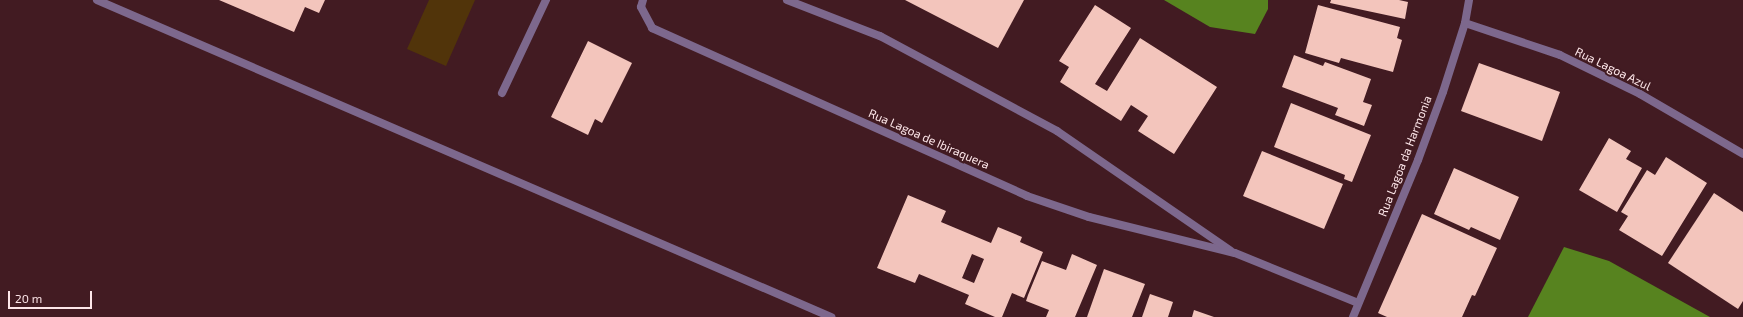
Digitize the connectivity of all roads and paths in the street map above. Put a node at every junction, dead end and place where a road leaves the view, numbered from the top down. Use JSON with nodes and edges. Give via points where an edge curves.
{"nodes":[{"id":1,"x":97,"y":0,"type":"edge"},
{"id":2,"x":546,"y":0,"type":"edge"},
{"id":3,"x":643,"y":0,"type":"edge"},
{"id":4,"x":787,"y":0,"type":"edge"},
{"id":5,"x":1469,"y":0,"type":"edge"},
{"id":6,"x":1465,"y":23,"type":"junction"},
{"id":7,"x":502,"y":93,"type":"dead end"},
{"id":8,"x":1743,"y":154,"type":"edge"},
{"id":9,"x":1235,"y":253,"type":"junction"},
{"id":10,"x":1358,"y":303,"type":"junction"},
{"id":11,"x":831,"y":317,"type":"edge"},
{"id":12,"x":1353,"y":317,"type":"edge"}],
"edges":[{"from":1,"to":11,"type":"street"},
{"from":2,"to":7,"type":"street"},
{"from":3,"to":9,"type":"street","name":"Rua Lagoa de Ibiraquera","via":[[641,8],[652,28],[1027,196],[1090,217]]},
{"from":4,"to":9,"type":"street","name":"Rua Lagoa de Ibiraquera","via":[[880,36],[1057,131]]},
{"from":5,"to":6,"type":"street","name":"Rua Lagoa da Harmonia"},
{"from":6,"to":8,"type":"street","name":"Rua Lagoa Azul","via":[[1560,55],[1640,94]]},
{"from":6,"to":10,"type":"street","name":"Rua Lagoa da Harmonia","via":[[1418,160]]},
{"from":9,"to":10,"type":"street","name":"Rua Lagoa de Ibiraquera"},
{"from":10,"to":12,"type":"street","name":"Rua Lagoa da Harmonia"}]}
